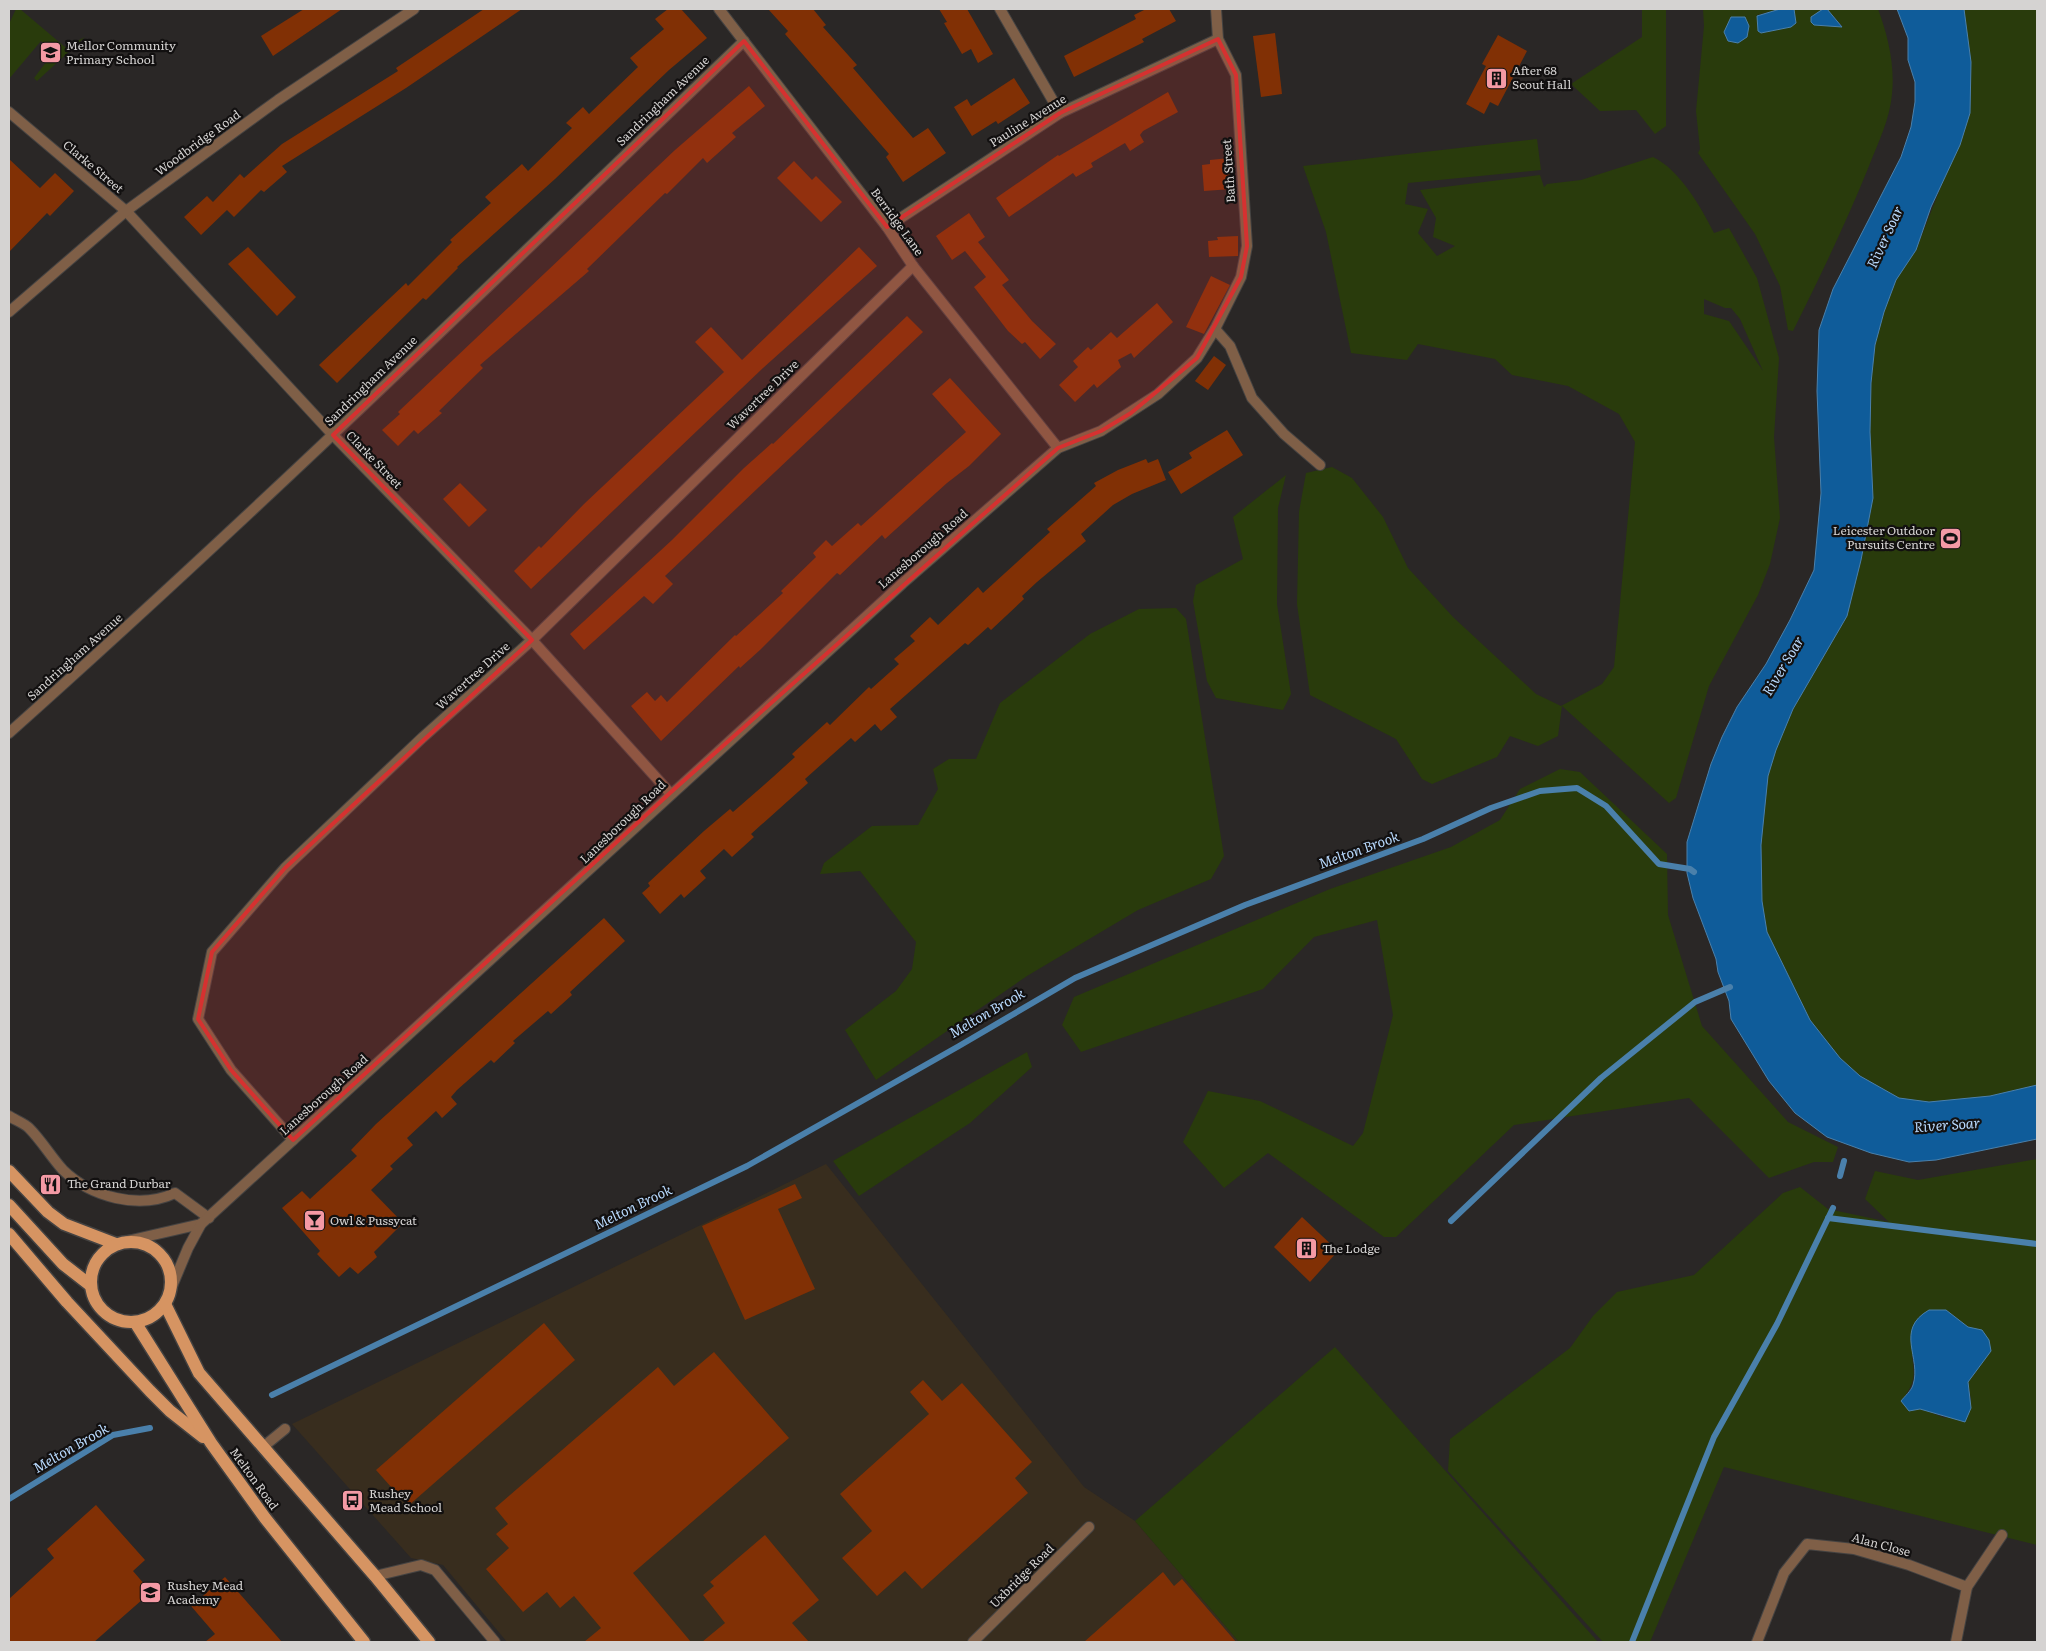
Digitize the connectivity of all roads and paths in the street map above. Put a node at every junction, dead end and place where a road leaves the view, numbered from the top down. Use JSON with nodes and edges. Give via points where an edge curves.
{"nodes":[{"id":1,"x":414,"y":9,"type":"edge"},
{"id":2,"x":719,"y":9,"type":"edge"},
{"id":3,"x":1000,"y":9,"type":"edge"},
{"id":4,"x":1216,"y":9,"type":"edge"},
{"id":5,"x":1218,"y":39,"type":"junction"},
{"id":6,"x":744,"y":41,"type":"junction"},
{"id":7,"x":9,"y":112,"type":"edge"},
{"id":8,"x":1060,"y":114,"type":"junction"},
{"id":9,"x":126,"y":211,"type":"junction"},
{"id":10,"x":887,"y":227,"type":"junction"},
{"id":11,"x":913,"y":266,"type":"junction"},
{"id":12,"x":9,"y":312,"type":"edge"},
{"id":13,"x":1215,"y":329,"type":"junction"},
{"id":14,"x":333,"y":435,"type":"junction"},
{"id":15,"x":1058,"y":448,"type":"junction"},
{"id":16,"x":1320,"y":465,"type":"dead end"},
{"id":17,"x":532,"y":640,"type":"junction"},
{"id":18,"x":9,"y":733,"type":"edge"},
{"id":19,"x":670,"y":793,"type":"junction"},
{"id":20,"x":9,"y":1116,"type":"edge"},
{"id":21,"x":293,"y":1140,"type":"junction"},
{"id":22,"x":9,"y":1170,"type":"edge"},
{"id":23,"x":9,"y":1205,"type":"edge"},
{"id":24,"x":205,"y":1221,"type":"junction"},
{"id":25,"x":9,"y":1234,"type":"edge"},
{"id":26,"x":121,"y":1243,"type":"junction"},
{"id":27,"x":90,"y":1285,"type":"junction"},
{"id":28,"x":170,"y":1291,"type":"junction"},
{"id":29,"x":165,"y":1304,"type":"junction"},
{"id":30,"x":135,"y":1322,"type":"junction"},
{"id":31,"x":285,"y":1429,"type":"dead end"},
{"id":32,"x":211,"y":1444,"type":"junction"},
{"id":33,"x":263,"y":1447,"type":"junction"},
{"id":34,"x":1089,"y":1527,"type":"dead end"},
{"id":35,"x":2002,"y":1535,"type":"dead end"},
{"id":36,"x":375,"y":1576,"type":"junction"},
{"id":37,"x":1967,"y":1587,"type":"junction"},
{"id":38,"x":364,"y":1642,"type":"edge"},
{"id":39,"x":429,"y":1642,"type":"edge"},
{"id":40,"x":495,"y":1642,"type":"edge"},
{"id":41,"x":973,"y":1642,"type":"edge"},
{"id":42,"x":1757,"y":1642,"type":"edge"},
{"id":43,"x":1956,"y":1642,"type":"edge"}],
"edges":[{"from":1,"to":9,"type":"street","name":"Woodbridge Road","via":[[278,100]]},
{"from":2,"to":6,"type":"street","name":"Berridge Lane"},
{"from":3,"to":8,"type":"street"},
{"from":4,"to":5,"type":"street","name":"Bath Street"},
{"from":5,"to":8,"type":"street","name":"Pauline Avenue"},
{"from":5,"to":13,"type":"street","name":"Bath Street","via":[[1236,75],[1247,246],[1241,278]]},
{"from":6,"to":10,"type":"street","name":"Berridge Lane"},
{"from":6,"to":14,"type":"street","name":"Sandringham Avenue"},
{"from":7,"to":9,"type":"street","name":"Clarke Street"},
{"from":8,"to":10,"type":"street","name":"Pauline Avenue"},
{"from":9,"to":12,"type":"street","name":"Woodbridge Road"},
{"from":9,"to":14,"type":"street","name":"Clarke Street"},
{"from":10,"to":11,"type":"street","name":"Berridge Lane"},
{"from":11,"to":15,"type":"street","name":"Berridge Lane"},
{"from":11,"to":17,"type":"street","name":"Wavertree Drive"},
{"from":13,"to":15,"type":"street","name":"Bath Street","via":[[1197,358],[1158,394],[1100,431]]},
{"from":13,"to":16,"type":"street","via":[[1230,346],[1252,398],[1284,434]]},
{"from":14,"to":17,"type":"street","name":"Clarke Street"},
{"from":14,"to":18,"type":"street","name":"Sandringham Avenue"},
{"from":15,"to":19,"type":"street","name":"Lanesborough Road"},
{"from":17,"to":19,"type":"street","name":"Clarke Street"},
{"from":17,"to":21,"type":"street","name":"Wavertree Drive","via":[[422,738],[285,868],[212,952],[198,1019],[231,1070]]},
{"from":19,"to":21,"type":"street","name":"Lanesborough Road","via":[[583,877]]},
{"from":20,"to":24,"type":"street","via":[[28,1127],[64,1171],[103,1196],[161,1200],[174,1194]]},
{"from":21,"to":24,"type":"street","name":"Lanesborough Road"},
{"from":22,"to":26,"type":"main road","via":[[48,1212],[64,1224]]},
{"from":23,"to":27,"type":"main road","via":[[62,1264]]},
{"from":24,"to":26,"type":"street","name":"Lanesborough Road"},
{"from":24,"to":28,"type":"street","name":"Lanesborough Road","via":[[188,1248]]},
{"from":25,"to":32,"type":"main road","via":[[150,1391]]},
{"from":26,"to":27,"type":"main road","via":[[97,1259]]},
{"from":26,"to":28,"type":"main road","via":[[150,1246],[159,1252],[171,1277]]},
{"from":27,"to":30,"type":"main road","via":[[93,1298],[105,1313],[122,1321]]},
{"from":28,"to":29,"type":"main road"},
{"from":29,"to":30,"type":"main road","via":[[157,1313]]},
{"from":29,"to":33,"type":"main road","name":"Melton Road","via":[[199,1373]]},
{"from":30,"to":32,"type":"main road","name":"Melton Road"},
{"from":31,"to":33,"type":"street"},
{"from":32,"to":38,"type":"main road","name":"Melton Road","via":[[265,1518]]},
{"from":33,"to":36,"type":"main road","name":"Melton Road"},
{"from":34,"to":41,"type":"street","name":"Uxbridge Road"},
{"from":35,"to":37,"type":"street"},
{"from":36,"to":39,"type":"main road","name":"Melton Road"},
{"from":36,"to":40,"type":"street","via":[[421,1566],[435,1570]]},
{"from":37,"to":42,"type":"street","name":"Alan Close","via":[[1854,1549],[1807,1544],[1784,1572]]},
{"from":37,"to":43,"type":"street"}]}
